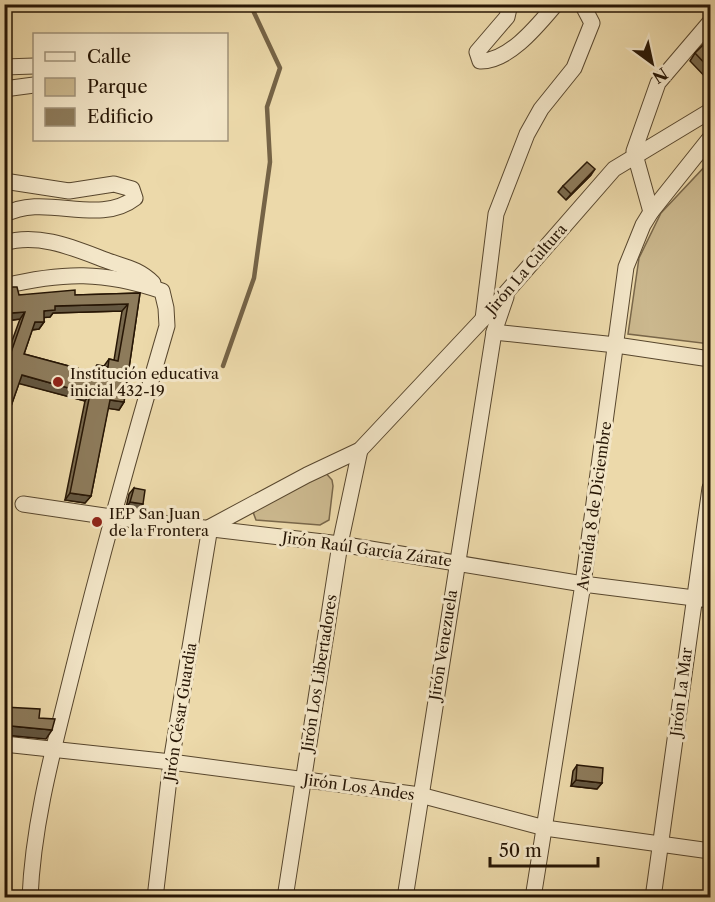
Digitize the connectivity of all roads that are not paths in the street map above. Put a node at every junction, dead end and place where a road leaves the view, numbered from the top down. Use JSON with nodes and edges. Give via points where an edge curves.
{"nodes":[{"id":1,"x":510,"y":4,"type":"edge"},
{"id":2,"x":556,"y":4,"type":"edge"},
{"id":3,"x":582,"y":4,"type":"edge"},
{"id":4,"x":711,"y":22,"type":"edge"},
{"id":5,"x":33,"y":66,"type":"edge"},
{"id":6,"x":4,"y":68,"type":"edge"},
{"id":7,"x":33,"y":85,"type":"edge"},
{"id":8,"x":4,"y":89,"type":"edge"},
{"id":9,"x":711,"y":111,"type":"edge"},
{"id":10,"x":711,"y":138,"type":"edge"},
{"id":11,"x":635,"y":156,"type":"junction"},
{"id":12,"x":4,"y":181,"type":"edge"},
{"id":13,"x":651,"y":212,"type":"junction"},
{"id":14,"x":4,"y":215,"type":"edge"},
{"id":15,"x":4,"y":243,"type":"edge"},
{"id":16,"x":4,"y":286,"type":"edge"},
{"id":17,"x":508,"y":289,"type":"junction"},
{"id":18,"x":162,"y":291,"type":"junction"},
{"id":19,"x":483,"y":319,"type":"junction"},
{"id":20,"x":494,"y":333,"type":"junction"},
{"id":21,"x":616,"y":345,"type":"junction"},
{"id":22,"x":711,"y":359,"type":"edge"},
{"id":23,"x":360,"y":450,"type":"junction"},
{"id":24,"x":711,"y":488,"type":"edge"},
{"id":25,"x":23,"y":504,"type":"dead end"},
{"id":26,"x":111,"y":517,"type":"junction"},
{"id":27,"x":210,"y":527,"type":"junction"},
{"id":28,"x":340,"y":544,"type":"junction"},
{"id":29,"x":456,"y":562,"type":"junction"},
{"id":30,"x":583,"y":584,"type":"junction"},
{"id":31,"x":694,"y":598,"type":"junction"},
{"id":32,"x":711,"y":600,"type":"edge"},
{"id":33,"x":4,"y":744,"type":"edge"},
{"id":34,"x":53,"y":750,"type":"junction"},
{"id":35,"x":171,"y":762,"type":"junction"},
{"id":36,"x":301,"y":780,"type":"junction"},
{"id":37,"x":420,"y":795,"type":"junction"},
{"id":38,"x":545,"y":828,"type":"junction"},
{"id":39,"x":662,"y":843,"type":"junction"},
{"id":40,"x":711,"y":851,"type":"edge"},
{"id":41,"x":30,"y":897,"type":"edge"},
{"id":42,"x":155,"y":897,"type":"edge"},
{"id":43,"x":285,"y":897,"type":"edge"},
{"id":44,"x":405,"y":897,"type":"edge"},
{"id":45,"x":533,"y":897,"type":"edge"},
{"id":46,"x":654,"y":897,"type":"edge"}],
"edges":[{"from":1,"to":2,"type":"street","via":[[507,17],[477,52],[480,61],[522,42]]},
{"from":3,"to":19,"type":"street","via":[[592,23],[574,68],[541,109],[527,134],[496,214]]},
{"from":4,"to":11,"type":"street","via":[[658,83]]},
{"from":5,"to":6,"type":"street"},
{"from":7,"to":8,"type":"street"},
{"from":9,"to":11,"type":"street","name":"Jirón La Cultura"},
{"from":10,"to":13,"type":"street","name":"Avenida 8 de Diciembre"},
{"from":11,"to":13,"type":"street"},
{"from":11,"to":17,"type":"street","name":"Jirón La Cultura","via":[[614,169]]},
{"from":12,"to":14,"type":"street","via":[[76,192],[114,184],[132,189],[135,198],[123,205],[95,209],[38,205]]},
{"from":13,"to":21,"type":"street","name":"Avenida 8 de Diciembre","via":[[626,267]]},
{"from":15,"to":18,"type":"street","via":[[25,238],[99,256],[132,267]]},
{"from":16,"to":18,"type":"street","via":[[45,276],[96,276],[120,278]]},
{"from":17,"to":19,"type":"street","name":"Jirón La Cultura"},
{"from":17,"to":20,"type":"street","name":"Jirón Venezuela"},
{"from":18,"to":26,"type":"street","via":[[167,326]]},
{"from":19,"to":23,"type":"street","name":"Jirón La Cultura"},
{"from":20,"to":21,"type":"street"},
{"from":20,"to":29,"type":"street","name":"Jirón Venezuela"},
{"from":21,"to":22,"type":"street"},
{"from":21,"to":30,"type":"street","name":"Avenida 8 de Diciembre"},
{"from":23,"to":27,"type":"street"},
{"from":23,"to":28,"type":"street","name":"Jirón Los Libertadores"},
{"from":24,"to":31,"type":"street","name":"Jirón La Mar"},
{"from":25,"to":26,"type":"street","name":"Jirón Raúl García Zárate"},
{"from":26,"to":27,"type":"street","name":"Jirón Raúl García Zárate"},
{"from":26,"to":34,"type":"street"},
{"from":27,"to":28,"type":"street","name":"Jirón Raúl García Zárate"},
{"from":27,"to":35,"type":"street","name":"Jirón César Guardia"},
{"from":28,"to":29,"type":"street","name":"Jirón Raúl García Zárate"},
{"from":28,"to":36,"type":"street","name":"Jirón Los Libertadores"},
{"from":29,"to":30,"type":"street","name":"Jirón Raúl García Zárate"},
{"from":29,"to":37,"type":"street","name":"Jirón Venezuela"},
{"from":30,"to":31,"type":"street","name":"Jirón Raúl García Zárate"},
{"from":30,"to":38,"type":"street","name":"Avenida 8 de Diciembre"},
{"from":31,"to":32,"type":"street","name":"Jirón Raúl García Zárate"},
{"from":31,"to":39,"type":"street","name":"Jirón La Mar"},
{"from":33,"to":34,"type":"street","name":"Jirón Los Andes"},
{"from":34,"to":35,"type":"street","name":"Jirón Los Andes"},
{"from":34,"to":41,"type":"street","via":[[31,864]]},
{"from":35,"to":36,"type":"street","name":"Jirón Los Andes"},
{"from":35,"to":42,"type":"street","name":"Jirón César Guardia"},
{"from":36,"to":37,"type":"street","name":"Jirón Los Andes"},
{"from":36,"to":43,"type":"street","name":"Jirón Los Libertadores"},
{"from":37,"to":38,"type":"street","name":"Jirón Los Andes"},
{"from":37,"to":44,"type":"street","name":"Jirón Venezuela"},
{"from":38,"to":39,"type":"street","name":"Jirón Los Andes"},
{"from":38,"to":45,"type":"street","name":"Avenida 8 de Diciembre"},
{"from":39,"to":40,"type":"street","name":"Jirón Los Andes"},
{"from":39,"to":46,"type":"street","name":"Jirón La Mar"}]}
